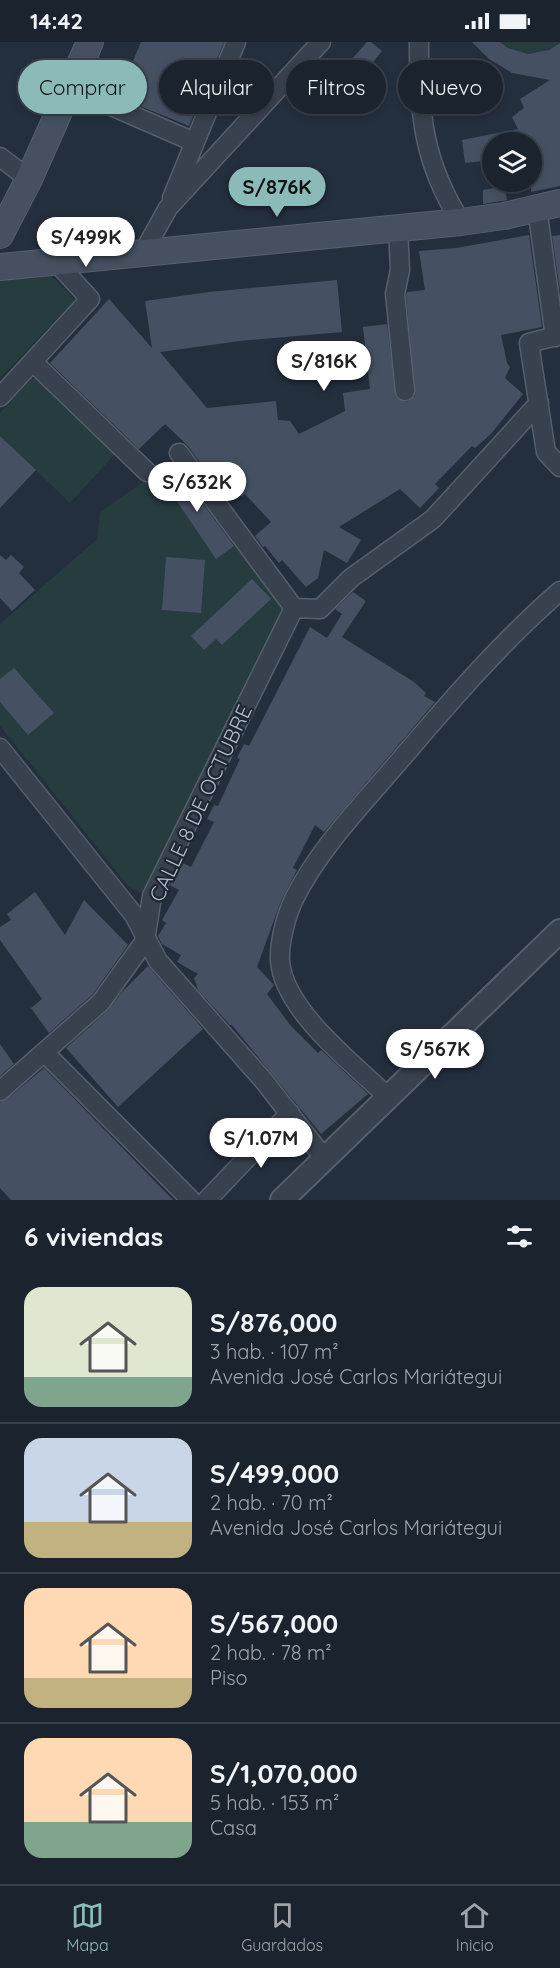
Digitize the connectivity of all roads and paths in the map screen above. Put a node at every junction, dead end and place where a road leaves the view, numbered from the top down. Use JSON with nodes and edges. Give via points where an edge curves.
{"nodes":[{"id":1,"x":90,"y":42,"type":"edge"},
{"id":2,"x":236,"y":42,"type":"edge"},
{"id":3,"x":321,"y":42,"type":"edge"},
{"id":4,"x":419,"y":42,"type":"edge"},
{"id":5,"x":82,"y":60,"type":"edge"},
{"id":6,"x":58,"y":114,"type":"edge"},
{"id":7,"x":130,"y":114,"type":"edge"},
{"id":8,"x":194,"y":142,"type":"junction"},
{"id":9,"x":0,"y":158,"type":"edge"},
{"id":10,"x":29,"y":179,"type":"junction"},
{"id":11,"x":549,"y":206,"type":"edge"},
{"id":12,"x":168,"y":208,"type":"junction"},
{"id":13,"x":461,"y":222,"type":"junction"},
{"id":14,"x":398,"y":229,"type":"junction"},
{"id":15,"x":0,"y":235,"type":"edge"},
{"id":16,"x":143,"y":253,"type":"junction"},
{"id":17,"x":56,"y":262,"type":"junction"},
{"id":18,"x":0,"y":267,"type":"edge"},
{"id":19,"x":558,"y":336,"type":"edge"},
{"id":20,"x":34,"y":363,"type":"junction"},
{"id":21,"x":405,"y":391,"type":"dead end"},
{"id":22,"x":0,"y":397,"type":"edge"},
{"id":23,"x":539,"y":403,"type":"junction"},
{"id":24,"x":179,"y":453,"type":"dead end"},
{"id":25,"x":560,"y":466,"type":"edge"},
{"id":26,"x":147,"y":472,"type":"dead end"},
{"id":27,"x":560,"y":591,"type":"edge"},
{"id":28,"x":294,"y":608,"type":"junction"},
{"id":29,"x":0,"y":748,"type":"edge"},
{"id":30,"x":560,"y":931,"type":"edge"},
{"id":31,"x":145,"y":940,"type":"junction"},
{"id":32,"x":44,"y":1052,"type":"junction"},
{"id":33,"x":0,"y":1091,"type":"edge"},
{"id":34,"x":388,"y":1097,"type":"junction"},
{"id":35,"x":290,"y":1113,"type":"junction"},
{"id":36,"x":324,"y":1158,"type":"junction"},
{"id":37,"x":191,"y":1200,"type":"edge"},
{"id":38,"x":207,"y":1200,"type":"edge"},
{"id":39,"x":282,"y":1200,"type":"edge"}],
"edges":[{"from":1,"to":5,"type":"main road"},
{"from":2,"to":8,"type":"street"},
{"from":3,"to":12,"type":"street"},
{"from":4,"to":13,"type":"street","via":[[419,101],[424,137],[443,195]]},
{"from":6,"to":10,"type":"main road"},
{"from":7,"to":8,"type":"street"},
{"from":8,"to":12,"type":"street"},
{"from":9,"to":10,"type":"street"},
{"from":10,"to":15,"type":"main road"},
{"from":11,"to":13,"type":"main road"},
{"from":11,"to":19,"type":"street"},
{"from":12,"to":16,"type":"street"},
{"from":13,"to":14,"type":"main road"},
{"from":14,"to":16,"type":"main road"},
{"from":14,"to":21,"type":"street","via":[[400,270],[395,294]]},
{"from":16,"to":17,"type":"main road"},
{"from":17,"to":18,"type":"main road"},
{"from":17,"to":20,"type":"street","via":[[90,299]]},
{"from":19,"to":23,"type":"street","via":[[529,343]]},
{"from":20,"to":22,"type":"street"},
{"from":20,"to":26,"type":"street"},
{"from":23,"to":25,"type":"street","via":[[546,452]]},
{"from":23,"to":28,"type":"street","via":[[433,519],[351,578],[320,609]]},
{"from":24,"to":28,"type":"street"},
{"from":27,"to":34,"type":"street","via":[[445,708],[339,830],[294,900],[280,961],[287,986],[302,1011]]},
{"from":28,"to":31,"type":"street","name":"CALLE 8 DE OCTUBRE","via":[[152,896]]},
{"from":29,"to":31,"type":"street","via":[[134,915]]},
{"from":30,"to":34,"type":"street"},
{"from":31,"to":32,"type":"street","name":"CALLE 8 DE OCTUBRE","via":[[101,1002]]},
{"from":31,"to":35,"type":"street","via":[[158,961]]},
{"from":32,"to":33,"type":"street","name":"CALLE 8 DE OCTUBRE"},
{"from":32,"to":37,"type":"street"},
{"from":34,"to":36,"type":"street"},
{"from":35,"to":36,"type":"street"},
{"from":35,"to":38,"type":"street"},
{"from":36,"to":39,"type":"street"}]}
